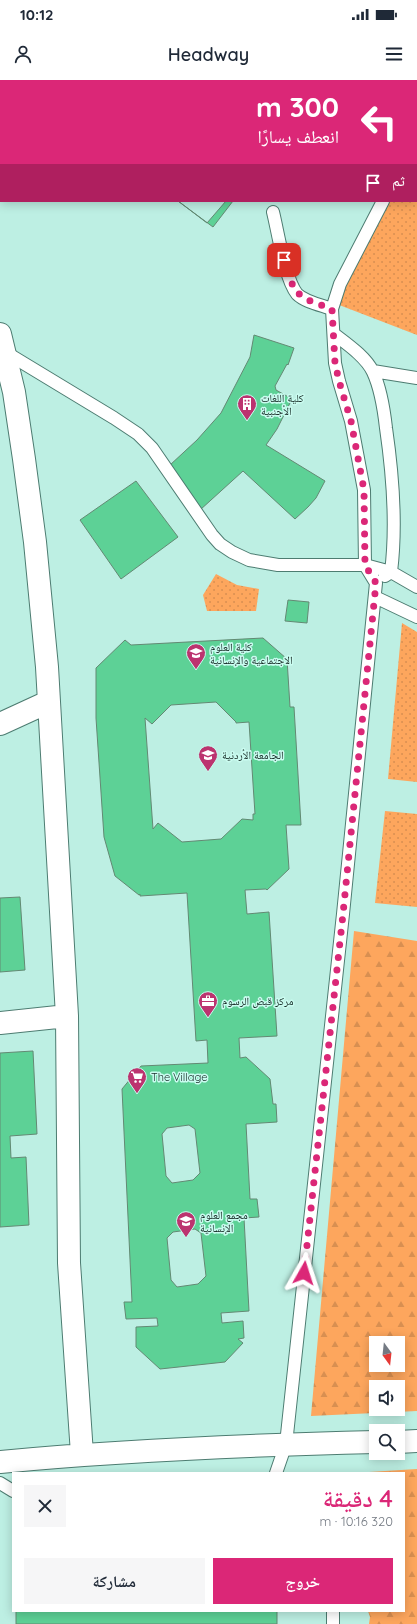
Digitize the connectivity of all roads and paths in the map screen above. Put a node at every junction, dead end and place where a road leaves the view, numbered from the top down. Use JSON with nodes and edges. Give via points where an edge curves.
{"nodes":[{"id":1,"x":382,"y":202,"type":"edge"},
{"id":2,"x":273,"y":212,"type":"dead end"},
{"id":3,"x":332,"y":309,"type":"junction"},
{"id":4,"x":334,"y":334,"type":"junction"},
{"id":5,"x":1,"y":345,"type":"edge"},
{"id":6,"x":373,"y":371,"type":"junction"},
{"id":7,"x":417,"y":378,"type":"edge"},
{"id":8,"x":365,"y":565,"type":"junction"},
{"id":9,"x":391,"y":572,"type":"junction"},
{"id":10,"x":376,"y":583,"type":"junction"},
{"id":11,"x":417,"y":587,"type":"edge"},
{"id":12,"x":375,"y":597,"type":"junction"},
{"id":13,"x":417,"y":617,"type":"edge"},
{"id":14,"x":48,"y":702,"type":"junction"},
{"id":15,"x":0,"y":724,"type":"edge"},
{"id":16,"x":67,"y":1016,"type":"junction"},
{"id":17,"x":0,"y":1023,"type":"edge"},
{"id":18,"x":417,"y":1441,"type":"edge"},
{"id":19,"x":369,"y":1442,"type":"edge"},
{"id":20,"x":405,"y":1442,"type":"edge"},
{"id":21,"x":286,"y":1444,"type":"junction"},
{"id":22,"x":82,"y":1454,"type":"junction"},
{"id":23,"x":0,"y":1462,"type":"edge"},
{"id":24,"x":276,"y":1472,"type":"edge"},
{"id":25,"x":0,"y":1484,"type":"edge"},
{"id":26,"x":12,"y":1490,"type":"edge"},
{"id":27,"x":333,"y":1612,"type":"edge"},
{"id":28,"x":333,"y":1624,"type":"edge"}],
"edges":[{"from":1,"to":3,"type":"lane","via":[[340,284]]},
{"from":2,"to":3,"type":"lane","via":[[291,281],[298,294]]},
{"from":3,"to":4,"type":"lane"},
{"from":4,"to":6,"type":"lane","via":[[356,350]]},
{"from":4,"to":8,"type":"lane","via":[[335,363],[351,421],[364,490]]},
{"from":5,"to":8,"type":"lane","via":[[141,437],[152,448],[212,535],[232,552],[249,560],[278,565]]},
{"from":5,"to":14,"type":"street","via":[[14,392],[35,542]]},
{"from":6,"to":7,"type":"lane"},
{"from":6,"to":9,"type":"lane","via":[[379,389],[390,452],[394,515]]},
{"from":8,"to":9,"type":"lane"},
{"from":8,"to":10,"type":"lane"},
{"from":9,"to":10,"type":"lane"},
{"from":9,"to":11,"type":"lane"},
{"from":10,"to":12,"type":"lane"},
{"from":12,"to":13,"type":"lane"},
{"from":12,"to":21,"type":"lane"},
{"from":14,"to":15,"type":"street"},
{"from":14,"to":16,"type":"street"},
{"from":16,"to":17,"type":"street"},
{"from":16,"to":22,"type":"street","via":[[69,1262]]},
{"from":18,"to":20,"type":"street"},
{"from":19,"to":21,"type":"street"},
{"from":21,"to":22,"type":"street"},
{"from":21,"to":24,"type":"lane"},
{"from":22,"to":23,"type":"street"},
{"from":25,"to":26,"type":"lane"},
{"from":27,"to":28,"type":"lane"}]}
